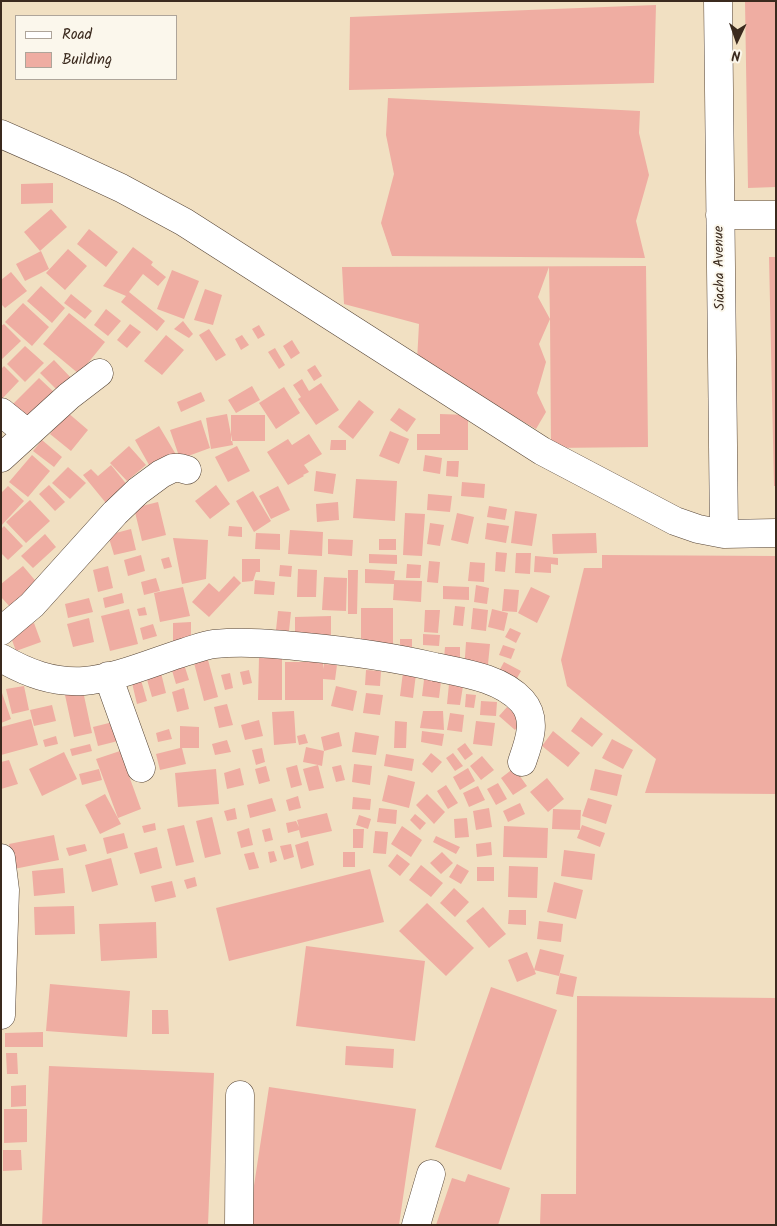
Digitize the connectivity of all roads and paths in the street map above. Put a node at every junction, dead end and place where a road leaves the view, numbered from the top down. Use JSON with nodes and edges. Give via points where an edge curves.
{"nodes":[{"id":1,"x":718,"y":1,"type":"edge"},
{"id":2,"x":1,"y":134,"type":"edge"},
{"id":3,"x":720,"y":215,"type":"junction"},
{"id":4,"x":776,"y":215,"type":"edge"},
{"id":5,"x":99,"y":373,"type":"dead end"},
{"id":6,"x":1,"y":412,"type":"edge"},
{"id":7,"x":28,"y":433,"type":"junction"},
{"id":8,"x":1,"y":458,"type":"edge"},
{"id":9,"x":187,"y":470,"type":"dead end"},
{"id":10,"x":776,"y":533,"type":"edge"},
{"id":11,"x":724,"y":534,"type":"junction"},
{"id":12,"x":1,"y":631,"type":"edge"},
{"id":13,"x":1,"y":658,"type":"edge"},
{"id":14,"x":108,"y":676,"type":"junction"},
{"id":15,"x":522,"y":762,"type":"dead end"},
{"id":16,"x":141,"y":768,"type":"dead end"},
{"id":17,"x":1,"y":858,"type":"edge"},
{"id":18,"x":1,"y":1015,"type":"edge"},
{"id":19,"x":240,"y":1095,"type":"dead end"},
{"id":20,"x":431,"y":1174,"type":"dead end"},
{"id":21,"x":239,"y":1225,"type":"edge"},
{"id":22,"x":416,"y":1225,"type":"edge"}],
"edges":[{"from":1,"to":3,"type":"street","name":"Siacha Avenue"},
{"from":2,"to":11,"type":"street","via":[[68,162],[184,222],[542,451],[675,521]]},
{"from":3,"to":4,"type":"street"},
{"from":3,"to":11,"type":"street","name":"Siacha Avenue"},
{"from":5,"to":7,"type":"street"},
{"from":6,"to":7,"type":"street"},
{"from":7,"to":8,"type":"street"},
{"from":9,"to":12,"type":"street","via":[[173,468],[138,491],[114,513],[32,605]]},
{"from":10,"to":11,"type":"street"},
{"from":13,"to":14,"type":"street","via":[[52,680],[85,681]]},
{"from":14,"to":15,"type":"street","via":[[211,644],[236,642],[397,658],[458,672],[509,690],[522,702],[531,724],[531,735]]},
{"from":14,"to":16,"type":"street"},
{"from":17,"to":18,"type":"street","via":[[5,890]]},
{"from":19,"to":21,"type":"street"},
{"from":20,"to":22,"type":"street"}]}
